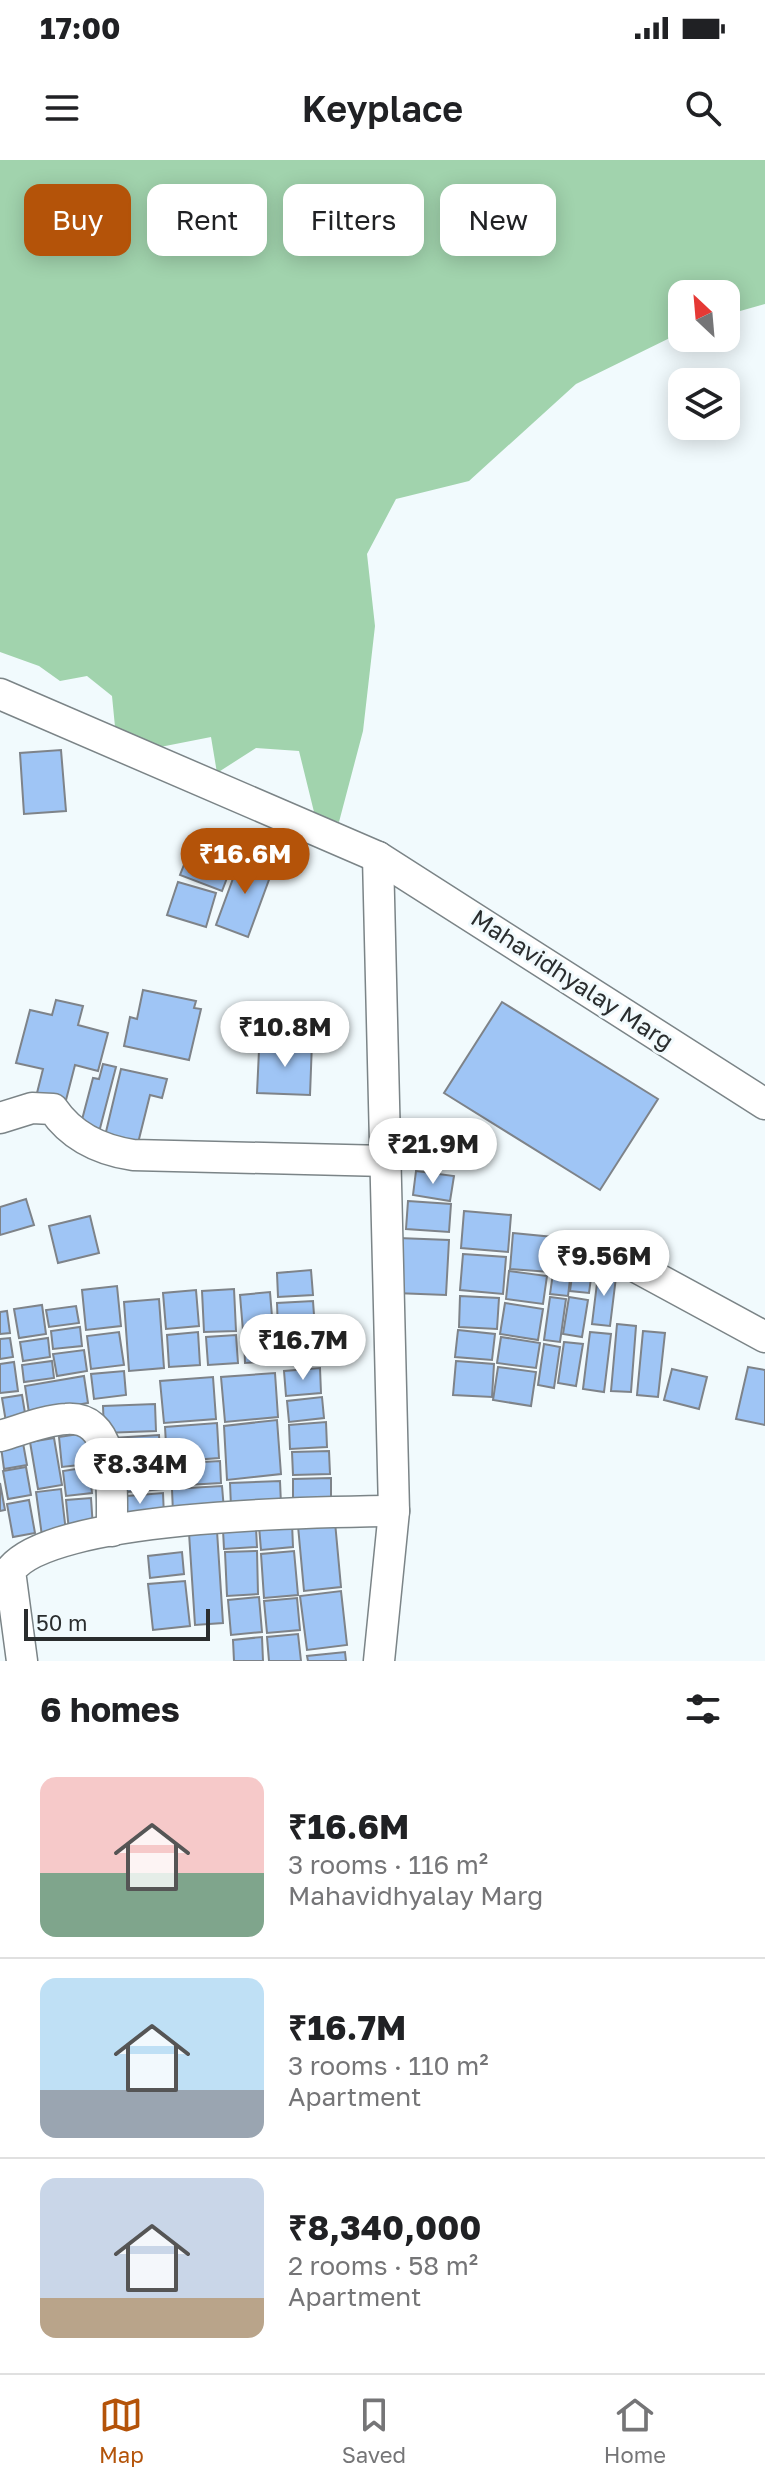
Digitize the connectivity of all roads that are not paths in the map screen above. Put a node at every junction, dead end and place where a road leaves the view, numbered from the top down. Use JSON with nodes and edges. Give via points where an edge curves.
{"nodes":[{"id":1,"x":0,"y":694,"type":"edge"},
{"id":2,"x":378,"y":857,"type":"junction"},
{"id":3,"x":765,"y":1104,"type":"edge"},
{"id":4,"x":0,"y":1118,"type":"edge"},
{"id":5,"x":386,"y":1161,"type":"junction"},
{"id":6,"x":636,"y":1267,"type":"dead end"},
{"id":7,"x":765,"y":1337,"type":"edge"},
{"id":8,"x":0,"y":1436,"type":"edge"},
{"id":9,"x":394,"y":1511,"type":"junction"},
{"id":10,"x":112,"y":1531,"type":"junction"},
{"id":11,"x":22,"y":1661,"type":"edge"},
{"id":12,"x":379,"y":1661,"type":"edge"}],
"edges":[{"from":1,"to":2,"type":"street","name":"Mahavidhyalay Marg"},
{"from":2,"to":3,"type":"street","name":"Mahavidhyalay Marg"},
{"from":2,"to":5,"type":"street"},
{"from":4,"to":5,"type":"street","via":[[32,1108],[53,1109],[66,1128],[108,1152],[133,1155]]},
{"from":5,"to":9,"type":"street"},
{"from":6,"to":7,"type":"street"},
{"from":8,"to":10,"type":"street","via":[[66,1419],[85,1421],[109,1454]]},
{"from":9,"to":10,"type":"street","via":[[244,1514]]},
{"from":9,"to":12,"type":"street"},
{"from":10,"to":11,"type":"street","via":[[37,1549],[18,1559],[10,1571]]}]}
